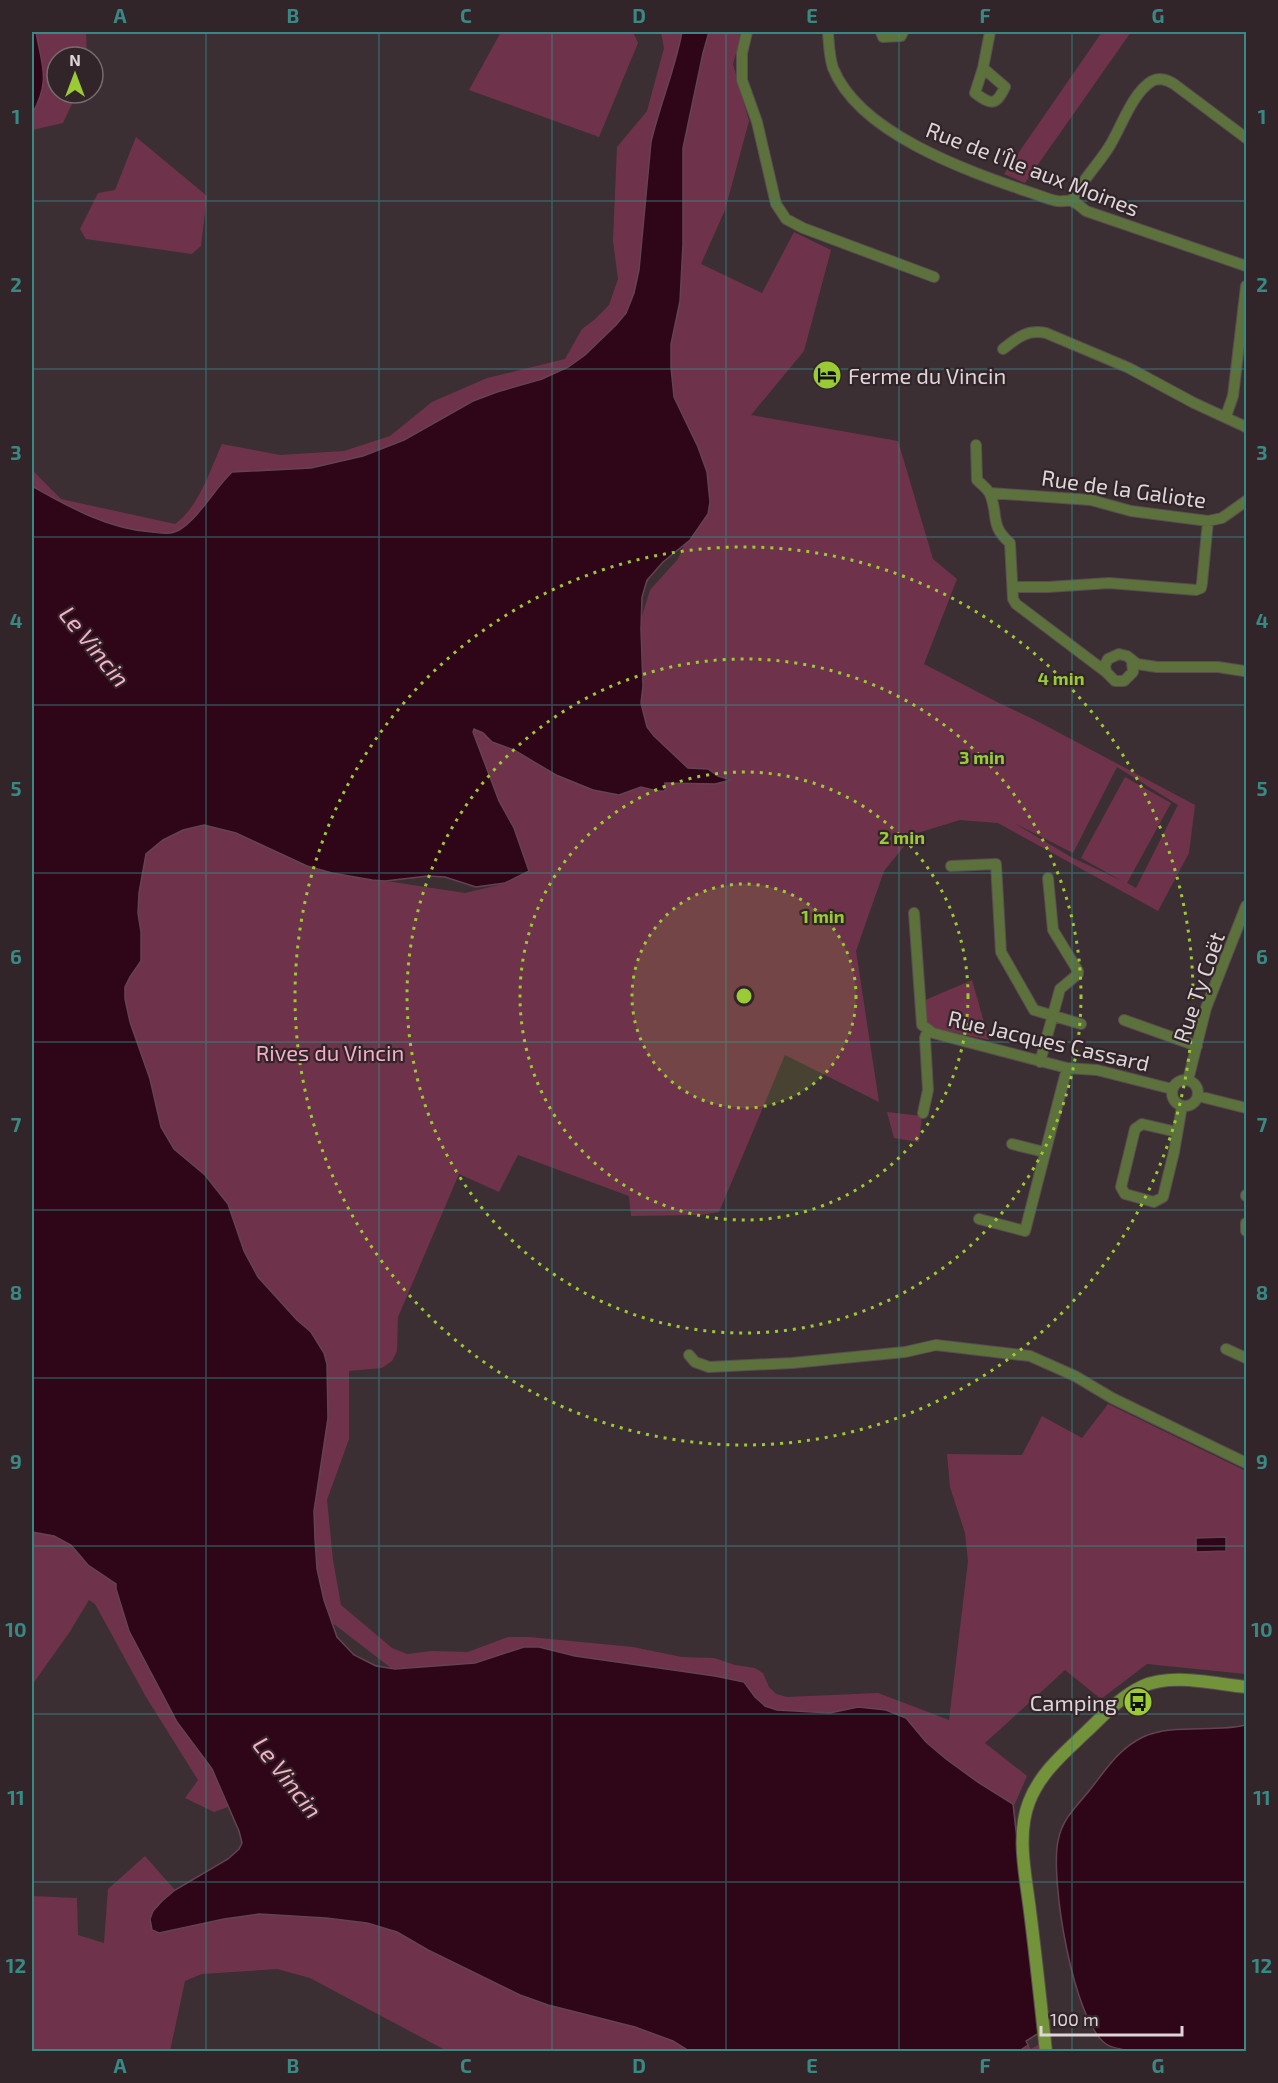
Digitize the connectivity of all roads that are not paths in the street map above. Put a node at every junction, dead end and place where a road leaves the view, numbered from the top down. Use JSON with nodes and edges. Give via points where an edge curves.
{"nodes":[{"id":1,"x":747,"y":32,"type":"edge"},
{"id":2,"x":828,"y":32,"type":"edge"},
{"id":3,"x":881,"y":32,"type":"edge"},
{"id":4,"x":903,"y":32,"type":"edge"},
{"id":5,"x":990,"y":32,"type":"edge"},
{"id":6,"x":983,"y":68,"type":"dead end"},
{"id":7,"x":1246,"y":138,"type":"edge"},
{"id":8,"x":1072,"y":201,"type":"junction"},
{"id":9,"x":1246,"y":266,"type":"edge"},
{"id":10,"x":934,"y":277,"type":"dead end"},
{"id":11,"x":1246,"y":286,"type":"edge"},
{"id":12,"x":1003,"y":349,"type":"dead end"},
{"id":13,"x":1226,"y":416,"type":"junction"},
{"id":14,"x":1246,"y":427,"type":"edge"},
{"id":15,"x":976,"y":445,"type":"dead end"},
{"id":16,"x":990,"y":493,"type":"junction"},
{"id":17,"x":1246,"y":501,"type":"edge"},
{"id":18,"x":1208,"y":522,"type":"junction"},
{"id":19,"x":1013,"y":587,"type":"junction"},
{"id":20,"x":1086,"y":657,"type":"junction"},
{"id":21,"x":1108,"y":659,"type":"junction"},
{"id":22,"x":1132,"y":662,"type":"junction"},
{"id":23,"x":1157,"y":667,"type":"junction"},
{"id":24,"x":1246,"y":667,"type":"edge"},
{"id":25,"x":1106,"y":672,"type":"junction"},
{"id":26,"x":1131,"y":675,"type":"junction"},
{"id":27,"x":951,"y":866,"type":"dead end"},
{"id":28,"x":1048,"y":878,"type":"dead end"},
{"id":29,"x":1246,"y":906,"type":"edge"},
{"id":30,"x":914,"y":913,"type":"dead end"},
{"id":31,"x":1052,"y":1016,"type":"junction"},
{"id":32,"x":1124,"y":1020,"type":"dead end"},
{"id":33,"x":1081,"y":1024,"type":"dead end"},
{"id":34,"x":927,"y":1029,"type":"junction"},
{"id":35,"x":1197,"y":1047,"type":"junction"},
{"id":36,"x":1040,"y":1062,"type":"junction"},
{"id":37,"x":1066,"y":1068,"type":"junction"},
{"id":38,"x":1188,"y":1080,"type":"junction"},
{"id":39,"x":1172,"y":1089,"type":"junction"},
{"id":40,"x":1198,"y":1096,"type":"junction"},
{"id":41,"x":1182,"y":1106,"type":"junction"},
{"id":42,"x":1246,"y":1108,"type":"edge"},
{"id":43,"x":923,"y":1113,"type":"dead end"},
{"id":44,"x":1177,"y":1132,"type":"junction"},
{"id":45,"x":1012,"y":1143,"type":"dead end"},
{"id":46,"x":1044,"y":1152,"type":"junction"},
{"id":47,"x":979,"y":1219,"type":"dead end"},
{"id":48,"x":1246,"y":1223,"type":"edge"},
{"id":49,"x":1246,"y":1231,"type":"edge"},
{"id":50,"x":1227,"y":1349,"type":"dead end"},
{"id":51,"x":689,"y":1355,"type":"dead end"},
{"id":52,"x":1246,"y":1358,"type":"edge"},
{"id":53,"x":1246,"y":1463,"type":"edge"},
{"id":54,"x":1246,"y":1687,"type":"edge"},
{"id":55,"x":1046,"y":2047,"type":"edge"}],
"edges":[{"from":1,"to":10,"type":"street","via":[[742,80],[757,122],[776,204],[786,219]]},
{"from":2,"to":8,"type":"street","name":"Rue de l'Île aux Moines","via":[[830,57],[838,76],[863,109],[889,131],[1011,186],[1058,201]]},
{"from":3,"to":4,"type":"street","via":[[883,38],[901,36]]},
{"from":5,"to":6,"type":"street"},
{"from":7,"to":8,"type":"street","via":[[1174,84],[1154,80],[1137,95],[1110,146]]},
{"from":8,"to":9,"type":"street","name":"Rue de l'Île aux Moines","via":[[1086,211]]},
{"from":11,"to":13,"type":"street","via":[[1233,396]]},
{"from":12,"to":13,"type":"street","via":[[1020,336],[1046,333]]},
{"from":13,"to":14,"type":"street"},
{"from":15,"to":16,"type":"street","via":[[977,480]]},
{"from":16,"to":18,"type":"street","name":"Rue de la Galiote","via":[[1091,500],[1131,511]]},
{"from":16,"to":19,"type":"street","via":[[996,525],[1010,543]]},
{"from":17,"to":18,"type":"street","name":"Rue de la Galiote","via":[[1222,518]]},
{"from":18,"to":19,"type":"street","via":[[1202,583],[1196,590],[1109,583]]},
{"from":19,"to":20,"type":"street","via":[[1016,604]]},
{"from":20,"to":21,"type":"street"},
{"from":20,"to":25,"type":"street"},
{"from":21,"to":22,"type":"street","via":[[1119,654]]},
{"from":21,"to":25,"type":"street"},
{"from":22,"to":23,"type":"street"},
{"from":22,"to":26,"type":"street"},
{"from":23,"to":24,"type":"street"},
{"from":23,"to":26,"type":"street"},
{"from":25,"to":26,"type":"street","via":[[1115,681],[1124,681]]},
{"from":27,"to":31,"type":"street","via":[[996,864],[1001,952],[1034,1010]]},
{"from":28,"to":31,"type":"street","via":[[1053,930],[1078,971],[1060,989]]},
{"from":29,"to":35,"type":"street","name":"Rue Ty Coët","via":[[1206,1008]]},
{"from":30,"to":34,"type":"street","name":"Rue Jacques Cassard","via":[[922,1025]]},
{"from":31,"to":33,"type":"street"},
{"from":31,"to":36,"type":"street"},
{"from":32,"to":35,"type":"street"},
{"from":34,"to":36,"type":"street","name":"Rue Jacques Cassard"},
{"from":34,"to":43,"type":"street","via":[[928,1090]]},
{"from":35,"to":38,"type":"street","name":"Rue Ty Coët"},
{"from":36,"to":37,"type":"street","name":"Rue Jacques Cassard"},
{"from":37,"to":39,"type":"street","name":"Rue Jacques Cassard","via":[[1097,1070]]},
{"from":37,"to":46,"type":"street"},
{"from":38,"to":39,"type":"street","via":[[1178,1082]]},
{"from":38,"to":40,"type":"street","via":[[1196,1086]]},
{"from":39,"to":41,"type":"street","via":[[1174,1100]]},
{"from":40,"to":41,"type":"street","via":[[1191,1105]]},
{"from":40,"to":42,"type":"street"},
{"from":41,"to":44,"type":"street"},
{"from":44,"to":44,"type":"street","via":[[1163,1197],[1154,1202],[1125,1194],[1122,1187],[1135,1129],[1142,1124]]},
{"from":45,"to":46,"type":"street"},
{"from":46,"to":47,"type":"street","via":[[1025,1231]]},
{"from":48,"to":49,"type":"street"},
{"from":50,"to":52,"type":"street"},
{"from":51,"to":53,"type":"street","via":[[709,1367],[803,1362],[905,1352],[936,1345],[1030,1356]]},
{"from":54,"to":55,"type":"street","via":[[1175,1680],[1142,1687],[1102,1717],[1040,1780],[1028,1804],[1023,1831]]}]}
